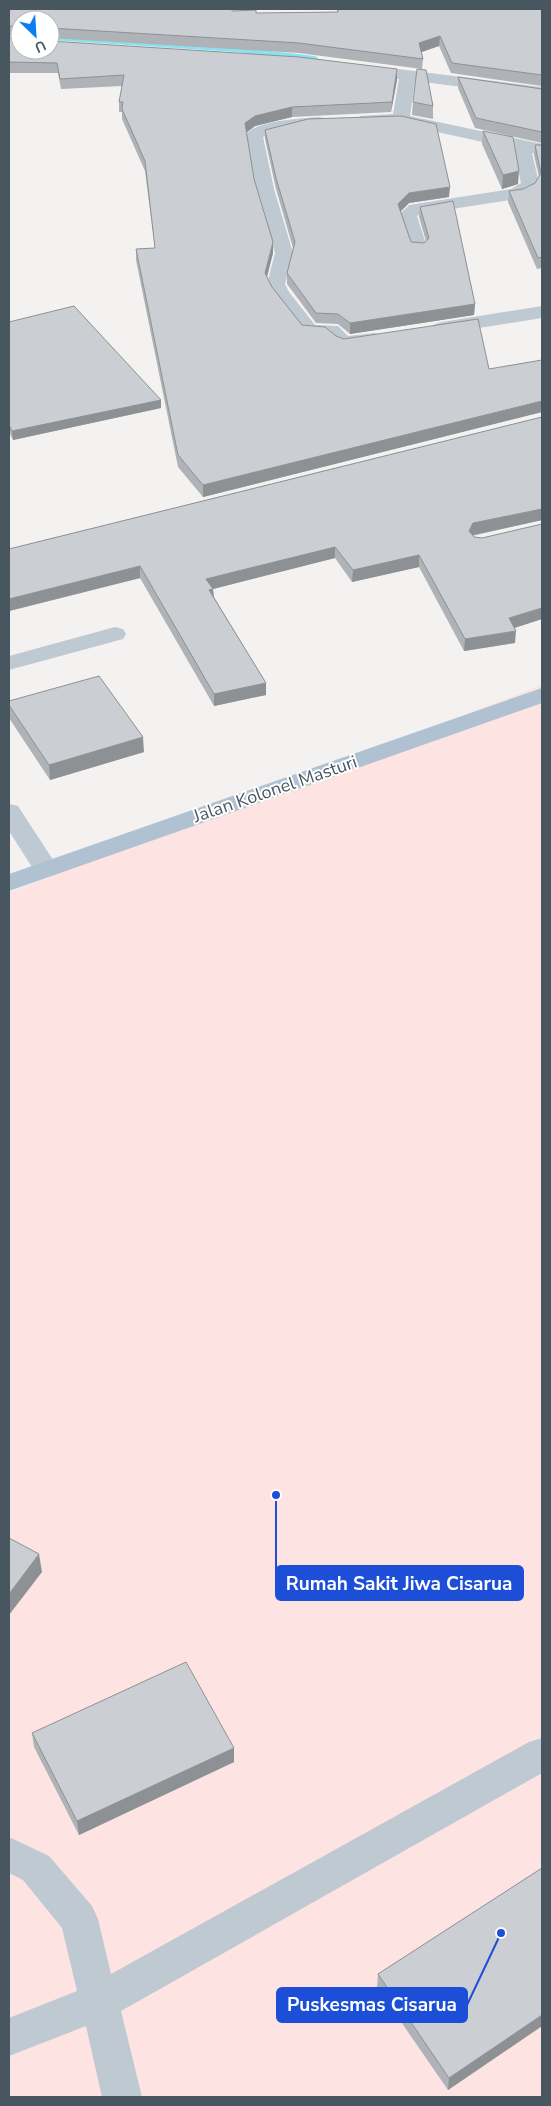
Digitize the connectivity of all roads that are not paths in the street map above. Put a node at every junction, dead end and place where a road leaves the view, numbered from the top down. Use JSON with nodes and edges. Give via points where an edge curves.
{"nodes":[{"id":1,"x":371,"y":70,"type":"edge"},
{"id":2,"x":408,"y":75,"type":"junction"},
{"id":3,"x":542,"y":92,"type":"edge"},
{"id":4,"x":400,"y":119,"type":"junction"},
{"id":5,"x":352,"y":121,"type":"edge"},
{"id":6,"x":332,"y":122,"type":"edge"},
{"id":7,"x":522,"y":146,"type":"junction"},
{"id":8,"x":542,"y":149,"type":"edge"},
{"id":9,"x":418,"y":247,"type":"edge"},
{"id":10,"x":542,"y":312,"type":"edge"},
{"id":11,"x":425,"y":330,"type":"edge"},
{"id":12,"x":396,"y":335,"type":"edge"},
{"id":13,"x":114,"y":634,"type":"dead end"},
{"id":14,"x":9,"y":663,"type":"edge"},
{"id":15,"x":542,"y":696,"type":"edge"},
{"id":16,"x":9,"y":812,"type":"edge"},
{"id":17,"x":46,"y":869,"type":"junction"},
{"id":18,"x":9,"y":883,"type":"edge"},
{"id":19,"x":542,"y":1754,"type":"edge"},
{"id":20,"x":9,"y":1854,"type":"edge"},
{"id":21,"x":101,"y":2001,"type":"junction"},
{"id":22,"x":9,"y":2037,"type":"edge"},
{"id":23,"x":122,"y":2097,"type":"edge"}],
"edges":[{"from":1,"to":2,"type":"street"},
{"from":2,"to":3,"type":"street"},
{"from":2,"to":4,"type":"street"},
{"from":4,"to":5,"type":"street"},
{"from":4,"to":7,"type":"street"},
{"from":6,"to":12,"type":"street","via":[[274,126],[254,135],[265,189],[284,253],[276,284],[310,331],[331,330],[344,342]]},
{"from":7,"to":8,"type":"street"},
{"from":7,"to":9,"type":"street","via":[[530,183],[527,188],[516,194],[415,208],[408,215]]},
{"from":10,"to":11,"type":"street"},
{"from":13,"to":14,"type":"street"},
{"from":15,"to":17,"type":"main road","name":"Jalan Kolonel Masturi"},
{"from":16,"to":17,"type":"street"},
{"from":17,"to":18,"type":"main road","name":"Jalan Kolonel Masturi"},
{"from":19,"to":21,"type":"street"},
{"from":20,"to":21,"type":"street","via":[[36,1868],[79,1919]]},
{"from":21,"to":22,"type":"street"},
{"from":21,"to":23,"type":"street"}]}
